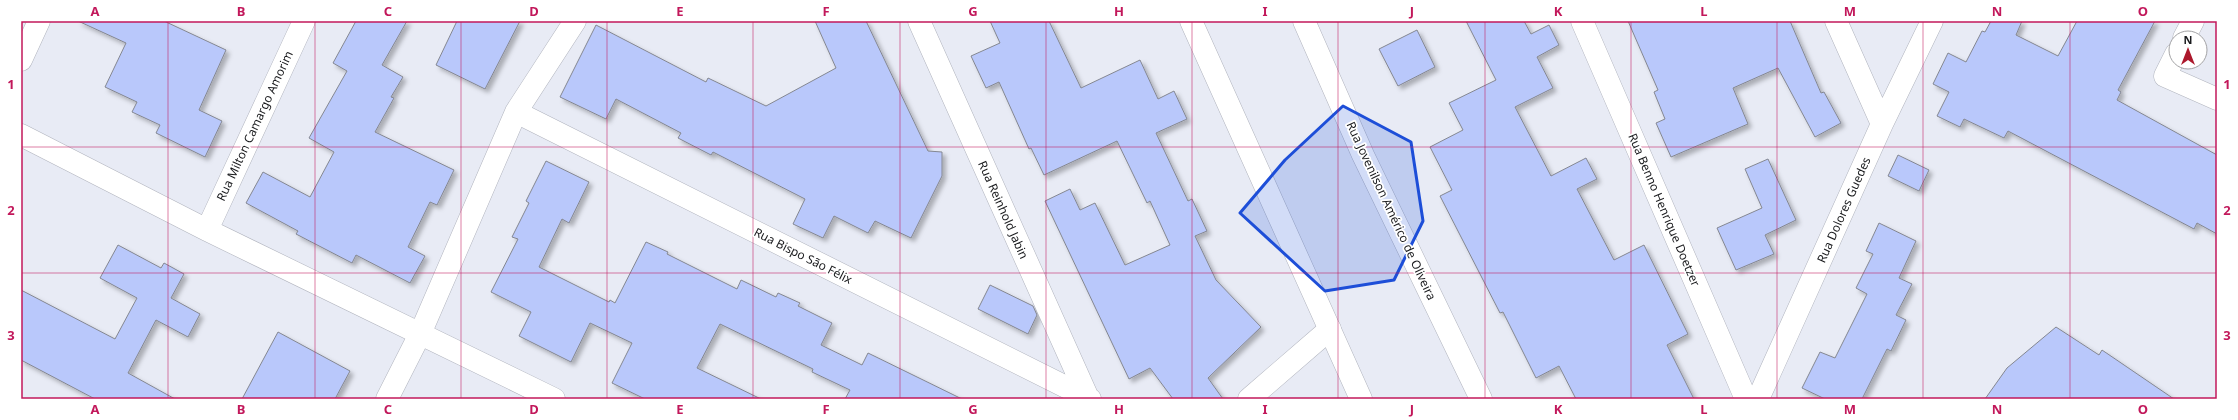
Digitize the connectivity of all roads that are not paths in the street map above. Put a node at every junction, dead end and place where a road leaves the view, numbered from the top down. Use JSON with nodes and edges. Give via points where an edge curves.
{"nodes":[{"id":1,"x":39,"y":21,"type":"edge"},
{"id":2,"x":304,"y":21,"type":"edge"},
{"id":3,"x":575,"y":21,"type":"edge"},
{"id":4,"x":919,"y":21,"type":"edge"},
{"id":5,"x":1191,"y":21,"type":"edge"},
{"id":6,"x":1304,"y":21,"type":"edge"},
{"id":7,"x":1582,"y":21,"type":"edge"},
{"id":8,"x":1836,"y":21,"type":"edge"},
{"id":9,"x":1932,"y":21,"type":"edge"},
{"id":10,"x":2193,"y":21,"type":"edge"},
{"id":11,"x":2188,"y":30,"type":"edge"},
{"id":12,"x":21,"y":60,"type":"edge"},
{"id":13,"x":2168,"y":70,"type":"edge"},
{"id":14,"x":2217,"y":99,"type":"edge"},
{"id":15,"x":516,"y":112,"type":"junction"},
{"id":16,"x":1882,"y":124,"type":"junction"},
{"id":17,"x":21,"y":135,"type":"edge"},
{"id":18,"x":207,"y":230,"type":"junction"},
{"id":19,"x":1330,"y":329,"type":"junction"},
{"id":20,"x":420,"y":334,"type":"junction"},
{"id":21,"x":387,"y":399,"type":"edge"},
{"id":22,"x":554,"y":399,"type":"edge"},
{"id":23,"x":1089,"y":399,"type":"edge"},
{"id":24,"x":1249,"y":399,"type":"edge"},
{"id":25,"x":1361,"y":399,"type":"edge"},
{"id":26,"x":1481,"y":399,"type":"edge"},
{"id":27,"x":1746,"y":399,"type":"edge"},
{"id":28,"x":1758,"y":399,"type":"edge"}],
"edges":[{"from":1,"to":12,"type":"street"},
{"from":2,"to":18,"type":"street","name":"Rua Milton Camargo Amorim"},
{"from":3,"to":15,"type":"street"},
{"from":4,"to":23,"type":"street","name":"Rua Reinhold Jabin"},
{"from":5,"to":19,"type":"street"},
{"from":6,"to":26,"type":"street","name":"Rua Jovenilson Américo de Oliveira","via":[[1364,154]]},
{"from":7,"to":27,"type":"street","name":"Rua Benno Henrique Doetzer"},
{"from":8,"to":16,"type":"street"},
{"from":9,"to":16,"type":"street","name":"Rua Dolores Guedes"},
{"from":10,"to":11,"type":"street"},
{"from":13,"to":14,"type":"street","via":[[2165,76]]},
{"from":15,"to":20,"type":"street"},
{"from":15,"to":23,"type":"street","name":"Rua Bispo São Félix"},
{"from":16,"to":28,"type":"street","name":"Rua Dolores Guedes"},
{"from":17,"to":18,"type":"street"},
{"from":18,"to":20,"type":"street"},
{"from":19,"to":24,"type":"street"},
{"from":19,"to":25,"type":"street"},
{"from":20,"to":21,"type":"street"},
{"from":20,"to":22,"type":"street"}]}
